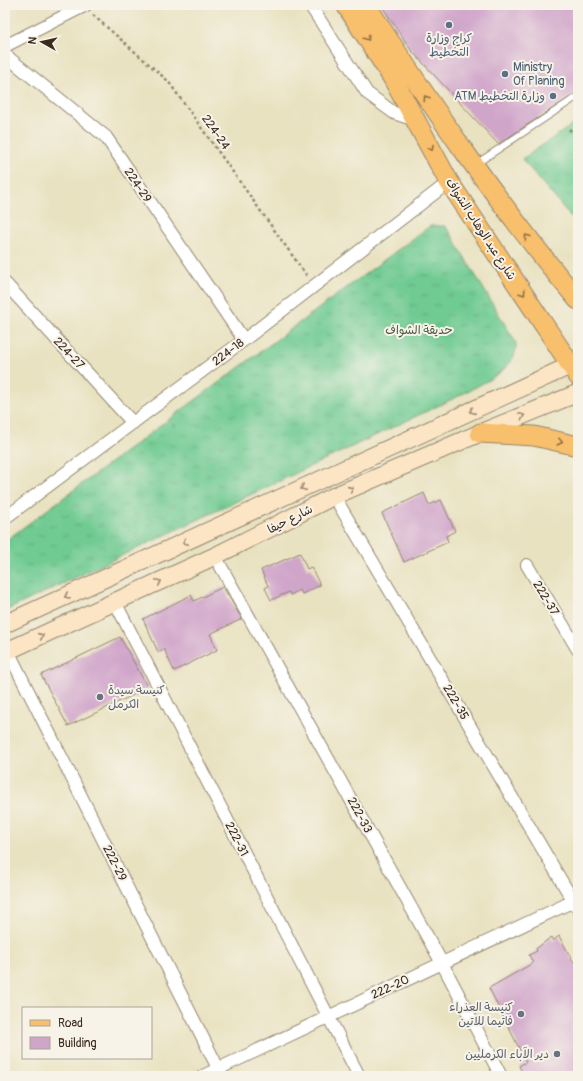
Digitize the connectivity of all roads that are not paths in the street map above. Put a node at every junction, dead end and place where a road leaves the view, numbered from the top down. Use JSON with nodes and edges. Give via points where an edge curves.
{"nodes":[{"id":1,"x":85,"y":5,"type":"edge"},
{"id":2,"x":310,"y":5,"type":"edge"},
{"id":3,"x":346,"y":5,"type":"edge"},
{"id":4,"x":366,"y":5,"type":"edge"},
{"id":5,"x":5,"y":46,"type":"edge"},
{"id":6,"x":5,"y":54,"type":"edge"},
{"id":7,"x":399,"y":73,"type":"junction"},
{"id":8,"x":578,"y":96,"type":"edge"},
{"id":9,"x":415,"y":120,"type":"junction"},
{"id":10,"x":473,"y":166,"type":"junction"},
{"id":11,"x":449,"y":182,"type":"junction"},
{"id":12,"x":544,"y":260,"type":"junction"},
{"id":13,"x":578,"y":277,"type":"edge"},
{"id":14,"x":5,"y":283,"type":"edge"},
{"id":15,"x":578,"y":300,"type":"edge"},
{"id":16,"x":244,"y":340,"type":"junction"},
{"id":17,"x":576,"y":368,"type":"edge"},
{"id":18,"x":578,"y":393,"type":"edge"},
{"id":19,"x":133,"y":423,"type":"junction"},
{"id":20,"x":480,"y":433,"type":"junction"},
{"id":21,"x":578,"y":446,"type":"edge"},
{"id":22,"x":334,"y":496,"type":"junction"},
{"id":23,"x":5,"y":518,"type":"edge"},
{"id":24,"x":215,"y":556,"type":"junction"},
{"id":25,"x":527,"y":565,"type":"dead end"},
{"id":26,"x":115,"y":602,"type":"junction"},
{"id":27,"x":5,"y":624,"type":"edge"},
{"id":28,"x":578,"y":650,"type":"edge"},
{"id":29,"x":6,"y":651,"type":"edge"},
{"id":30,"x":577,"y":903,"type":"edge"},
{"id":31,"x":442,"y":963,"type":"junction"},
{"id":32,"x":329,"y":1016,"type":"junction"},
{"id":33,"x":220,"y":1072,"type":"edge"},
{"id":34,"x":203,"y":1076,"type":"edge"},
{"id":35,"x":360,"y":1076,"type":"edge"},
{"id":36,"x":501,"y":1076,"type":"edge"}],
"edges":[{"from":1,"to":5,"type":"street"},
{"from":2,"to":9,"type":"street","via":[[367,93],[394,113]]},
{"from":3,"to":7,"type":"main road","one_way":true},
{"from":4,"to":7,"type":"main road"},
{"from":6,"to":16,"type":"street","name":"224-29","via":[[106,137]]},
{"from":7,"to":9,"type":"main road","name":"شارع عبد الوهاب الشواف"},
{"from":10,"to":7,"type":"main road","one_way":true},
{"from":8,"to":10,"type":"lane"},
{"from":9,"to":11,"type":"main road","name":"شارع عبد الوهاب الشواف","one_way":true},
{"from":12,"to":10,"type":"main road","one_way":true},
{"from":11,"to":16,"type":"street","name":"224-18"},
{"from":11,"to":17,"type":"main road","name":"شارع عبد الوهاب الشواف","one_way":true},
{"from":12,"to":13,"type":"main road"},
{"from":12,"to":15,"type":"main road"},
{"from":14,"to":19,"type":"street","name":"224-27"},
{"from":16,"to":19,"type":"street","name":"224-18"},
{"from":17,"to":27,"type":"main road","name":"شارع حيفا","one_way":true},
{"from":20,"to":18,"type":"main road","name":"شارع حيفا","one_way":true},
{"from":19,"to":23,"type":"street","name":"224-18"},
{"from":20,"to":21,"type":"main road","one_way":true,"via":[[534,436]]},
{"from":22,"to":20,"type":"main road","name":"شارع حيفا","one_way":true},
{"from":22,"to":24,"type":"main road","name":"شارع حيفا"},
{"from":22,"to":30,"type":"street","name":"222-35"},
{"from":26,"to":24,"type":"main road","name":"شارع حيفا","one_way":true},
{"from":24,"to":31,"type":"street","name":"222-33"},
{"from":25,"to":28,"type":"street","name":"222-37"},
{"from":29,"to":26,"type":"main road","name":"شارع حيفا","one_way":true},
{"from":26,"to":32,"type":"street","name":"222-31"},
{"from":29,"to":33,"type":"street","name":"222-29"},
{"from":30,"to":31,"type":"street","name":"222-20"},
{"from":31,"to":32,"type":"street","name":"222-20"},
{"from":31,"to":36,"type":"street","name":"222-33"},
{"from":32,"to":33,"type":"street","name":"222-20"},
{"from":32,"to":35,"type":"street","name":"222-31"},
{"from":33,"to":34,"type":"street","name":"222-20"}]}
